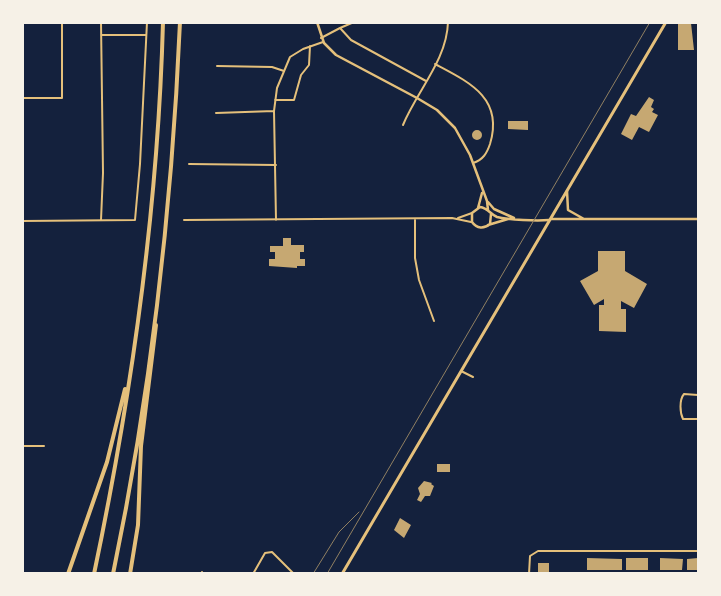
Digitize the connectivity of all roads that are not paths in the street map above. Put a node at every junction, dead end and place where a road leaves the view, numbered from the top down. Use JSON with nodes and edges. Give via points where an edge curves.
{"nodes":[{"id":1,"x":62,"y":22,"type":"edge"},
{"id":2,"x":101,"y":22,"type":"edge"},
{"id":3,"x":147,"y":22,"type":"edge"},
{"id":4,"x":163,"y":22,"type":"edge"},
{"id":5,"x":180,"y":22,"type":"edge"},
{"id":6,"x":317,"y":22,"type":"edge"},
{"id":7,"x":354,"y":22,"type":"edge"},
{"id":8,"x":448,"y":22,"type":"edge"},
{"id":9,"x":666,"y":22,"type":"edge"},
{"id":10,"x":340,"y":28,"type":"junction"},
{"id":11,"x":101,"y":35,"type":"junction"},
{"id":12,"x":147,"y":35,"type":"junction"},
{"id":13,"x":322,"y":40,"type":"junction"},
{"id":14,"x":310,"y":46,"type":"junction"},
{"id":15,"x":435,"y":64,"type":"junction"},
{"id":16,"x":217,"y":66,"type":"dead end"},
{"id":17,"x":284,"y":71,"type":"junction"},
{"id":18,"x":426,"y":81,"type":"junction"},
{"id":19,"x":22,"y":98,"type":"edge"},
{"id":20,"x":417,"y":98,"type":"junction"},
{"id":21,"x":274,"y":100,"type":"junction"},
{"id":22,"x":274,"y":112,"type":"junction"},
{"id":23,"x":216,"y":113,"type":"dead end"},
{"id":24,"x":403,"y":125,"type":"dead end"},
{"id":25,"x":473,"y":163,"type":"junction"},
{"id":26,"x":190,"y":164,"type":"dead end"},
{"id":27,"x":276,"y":165,"type":"junction"},
{"id":28,"x":567,"y":191,"type":"junction"},
{"id":29,"x":482,"y":192,"type":"junction"},
{"id":30,"x":487,"y":201,"type":"junction"},
{"id":31,"x":478,"y":208,"type":"junction"},
{"id":32,"x":488,"y":210,"type":"junction"},
{"id":33,"x":472,"y":213,"type":"junction"},
{"id":34,"x":491,"y":214,"type":"junction"},
{"id":35,"x":516,"y":218,"type":"junction"},
{"id":36,"x":415,"y":219,"type":"junction"},
{"id":37,"x":457,"y":219,"type":"junction"},
{"id":38,"x":508,"y":219,"type":"junction"},
{"id":39,"x":551,"y":219,"type":"junction"},
{"id":40,"x":585,"y":219,"type":"junction"},
{"id":41,"x":698,"y":219,"type":"edge"},
{"id":42,"x":101,"y":220,"type":"junction"},
{"id":43,"x":184,"y":220,"type":"dead end"},
{"id":44,"x":276,"y":220,"type":"junction"},
{"id":45,"x":22,"y":221,"type":"edge"},
{"id":46,"x":472,"y":222,"type":"junction"},
{"id":47,"x":488,"y":225,"type":"junction"},
{"id":48,"x":158,"y":294,"type":"junction"},
{"id":49,"x":434,"y":321,"type":"dead end"},
{"id":50,"x":134,"y":352,"type":"junction"},
{"id":51,"x":461,"y":371,"type":"junction"},
{"id":52,"x":472,"y":377,"type":"dead end"},
{"id":53,"x":698,"y":394,"type":"edge"},
{"id":54,"x":698,"y":419,"type":"edge"},
{"id":55,"x":22,"y":446,"type":"edge"},
{"id":56,"x":44,"y":446,"type":"dead end"},
{"id":57,"x":698,"y":550,"type":"edge"},
{"id":58,"x":68,"y":574,"type":"edge"},
{"id":59,"x":94,"y":574,"type":"edge"},
{"id":60,"x":113,"y":574,"type":"edge"},
{"id":61,"x":130,"y":574,"type":"edge"},
{"id":62,"x":254,"y":574,"type":"edge"},
{"id":63,"x":294,"y":574,"type":"edge"},
{"id":64,"x":342,"y":574,"type":"edge"},
{"id":65,"x":529,"y":574,"type":"edge"}],
"edges":[{"from":1,"to":19,"type":"street","via":[[62,98]]},
{"from":2,"to":11,"type":"street"},
{"from":3,"to":12,"type":"street"},
{"from":4,"to":50,"type":"highway","via":[[150,208]]},
{"from":5,"to":48,"type":"highway","via":[[173,151]]},
{"from":6,"to":13,"type":"street"},
{"from":7,"to":10,"type":"street"},
{"from":8,"to":15,"type":"street","via":[[447,38]]},
{"from":9,"to":28,"type":"main road"},
{"from":10,"to":13,"type":"street"},
{"from":10,"to":18,"type":"street","via":[[351,40]]},
{"from":11,"to":12,"type":"street"},
{"from":11,"to":42,"type":"street"},
{"from":12,"to":42,"type":"street","via":[[135,220]]},
{"from":13,"to":14,"type":"street"},
{"from":13,"to":20,"type":"street","via":[[336,56]]},
{"from":14,"to":17,"type":"street","via":[[290,57]]},
{"from":14,"to":21,"type":"street","via":[[309,65],[301,75],[294,100]]},
{"from":15,"to":18,"type":"street"},
{"from":15,"to":25,"type":"street","via":[[471,83],[484,96],[491,112],[494,130],[488,151]]},
{"from":16,"to":17,"type":"street","via":[[272,67]]},
{"from":17,"to":21,"type":"street"},
{"from":18,"to":20,"type":"street"},
{"from":20,"to":24,"type":"street"},
{"from":20,"to":25,"type":"street","via":[[437,110],[455,128]]},
{"from":21,"to":22,"type":"street"},
{"from":22,"to":23,"type":"street"},
{"from":22,"to":27,"type":"street"},
{"from":25,"to":29,"type":"street"},
{"from":26,"to":27,"type":"street"},
{"from":27,"to":44,"type":"street"},
{"from":28,"to":39,"type":"main road"},
{"from":28,"to":40,"type":"street","via":[[568,210]]},
{"from":29,"to":30,"type":"street"},
{"from":29,"to":31,"type":"street"},
{"from":30,"to":32,"type":"street"},
{"from":30,"to":35,"type":"street","via":[[494,210]]},
{"from":31,"to":32,"type":"street"},
{"from":31,"to":33,"type":"street"},
{"from":32,"to":34,"type":"street"},
{"from":33,"to":37,"type":"street"},
{"from":33,"to":46,"type":"street"},
{"from":34,"to":38,"type":"street"},
{"from":34,"to":47,"type":"street"},
{"from":35,"to":38,"type":"street"},
{"from":35,"to":39,"type":"street"},
{"from":36,"to":37,"type":"street"},
{"from":36,"to":44,"type":"street"},
{"from":36,"to":49,"type":"street","via":[[415,258],[419,280]]},
{"from":37,"to":46,"type":"street"},
{"from":38,"to":47,"type":"street"},
{"from":39,"to":40,"type":"street"},
{"from":39,"to":51,"type":"main road"},
{"from":40,"to":41,"type":"street"},
{"from":42,"to":45,"type":"street"},
{"from":43,"to":44,"type":"street"},
{"from":46,"to":47,"type":"street","via":[[481,228]]},
{"from":48,"to":60,"type":"highway"},
{"from":48,"to":61,"type":"highway","via":[[154,354],[141,446],[138,525]]},
{"from":50,"to":58,"type":"highway","via":[[110,450]]},
{"from":50,"to":59,"type":"highway"},
{"from":51,"to":52,"type":"street"},
{"from":51,"to":64,"type":"main road"},
{"from":53,"to":54,"type":"street","via":[[681,397],[683,419]]},
{"from":55,"to":56,"type":"street"},
{"from":57,"to":65,"type":"street","via":[[538,551],[530,556]]},
{"from":62,"to":63,"type":"street","via":[[265,553],[272,552]]}]}
